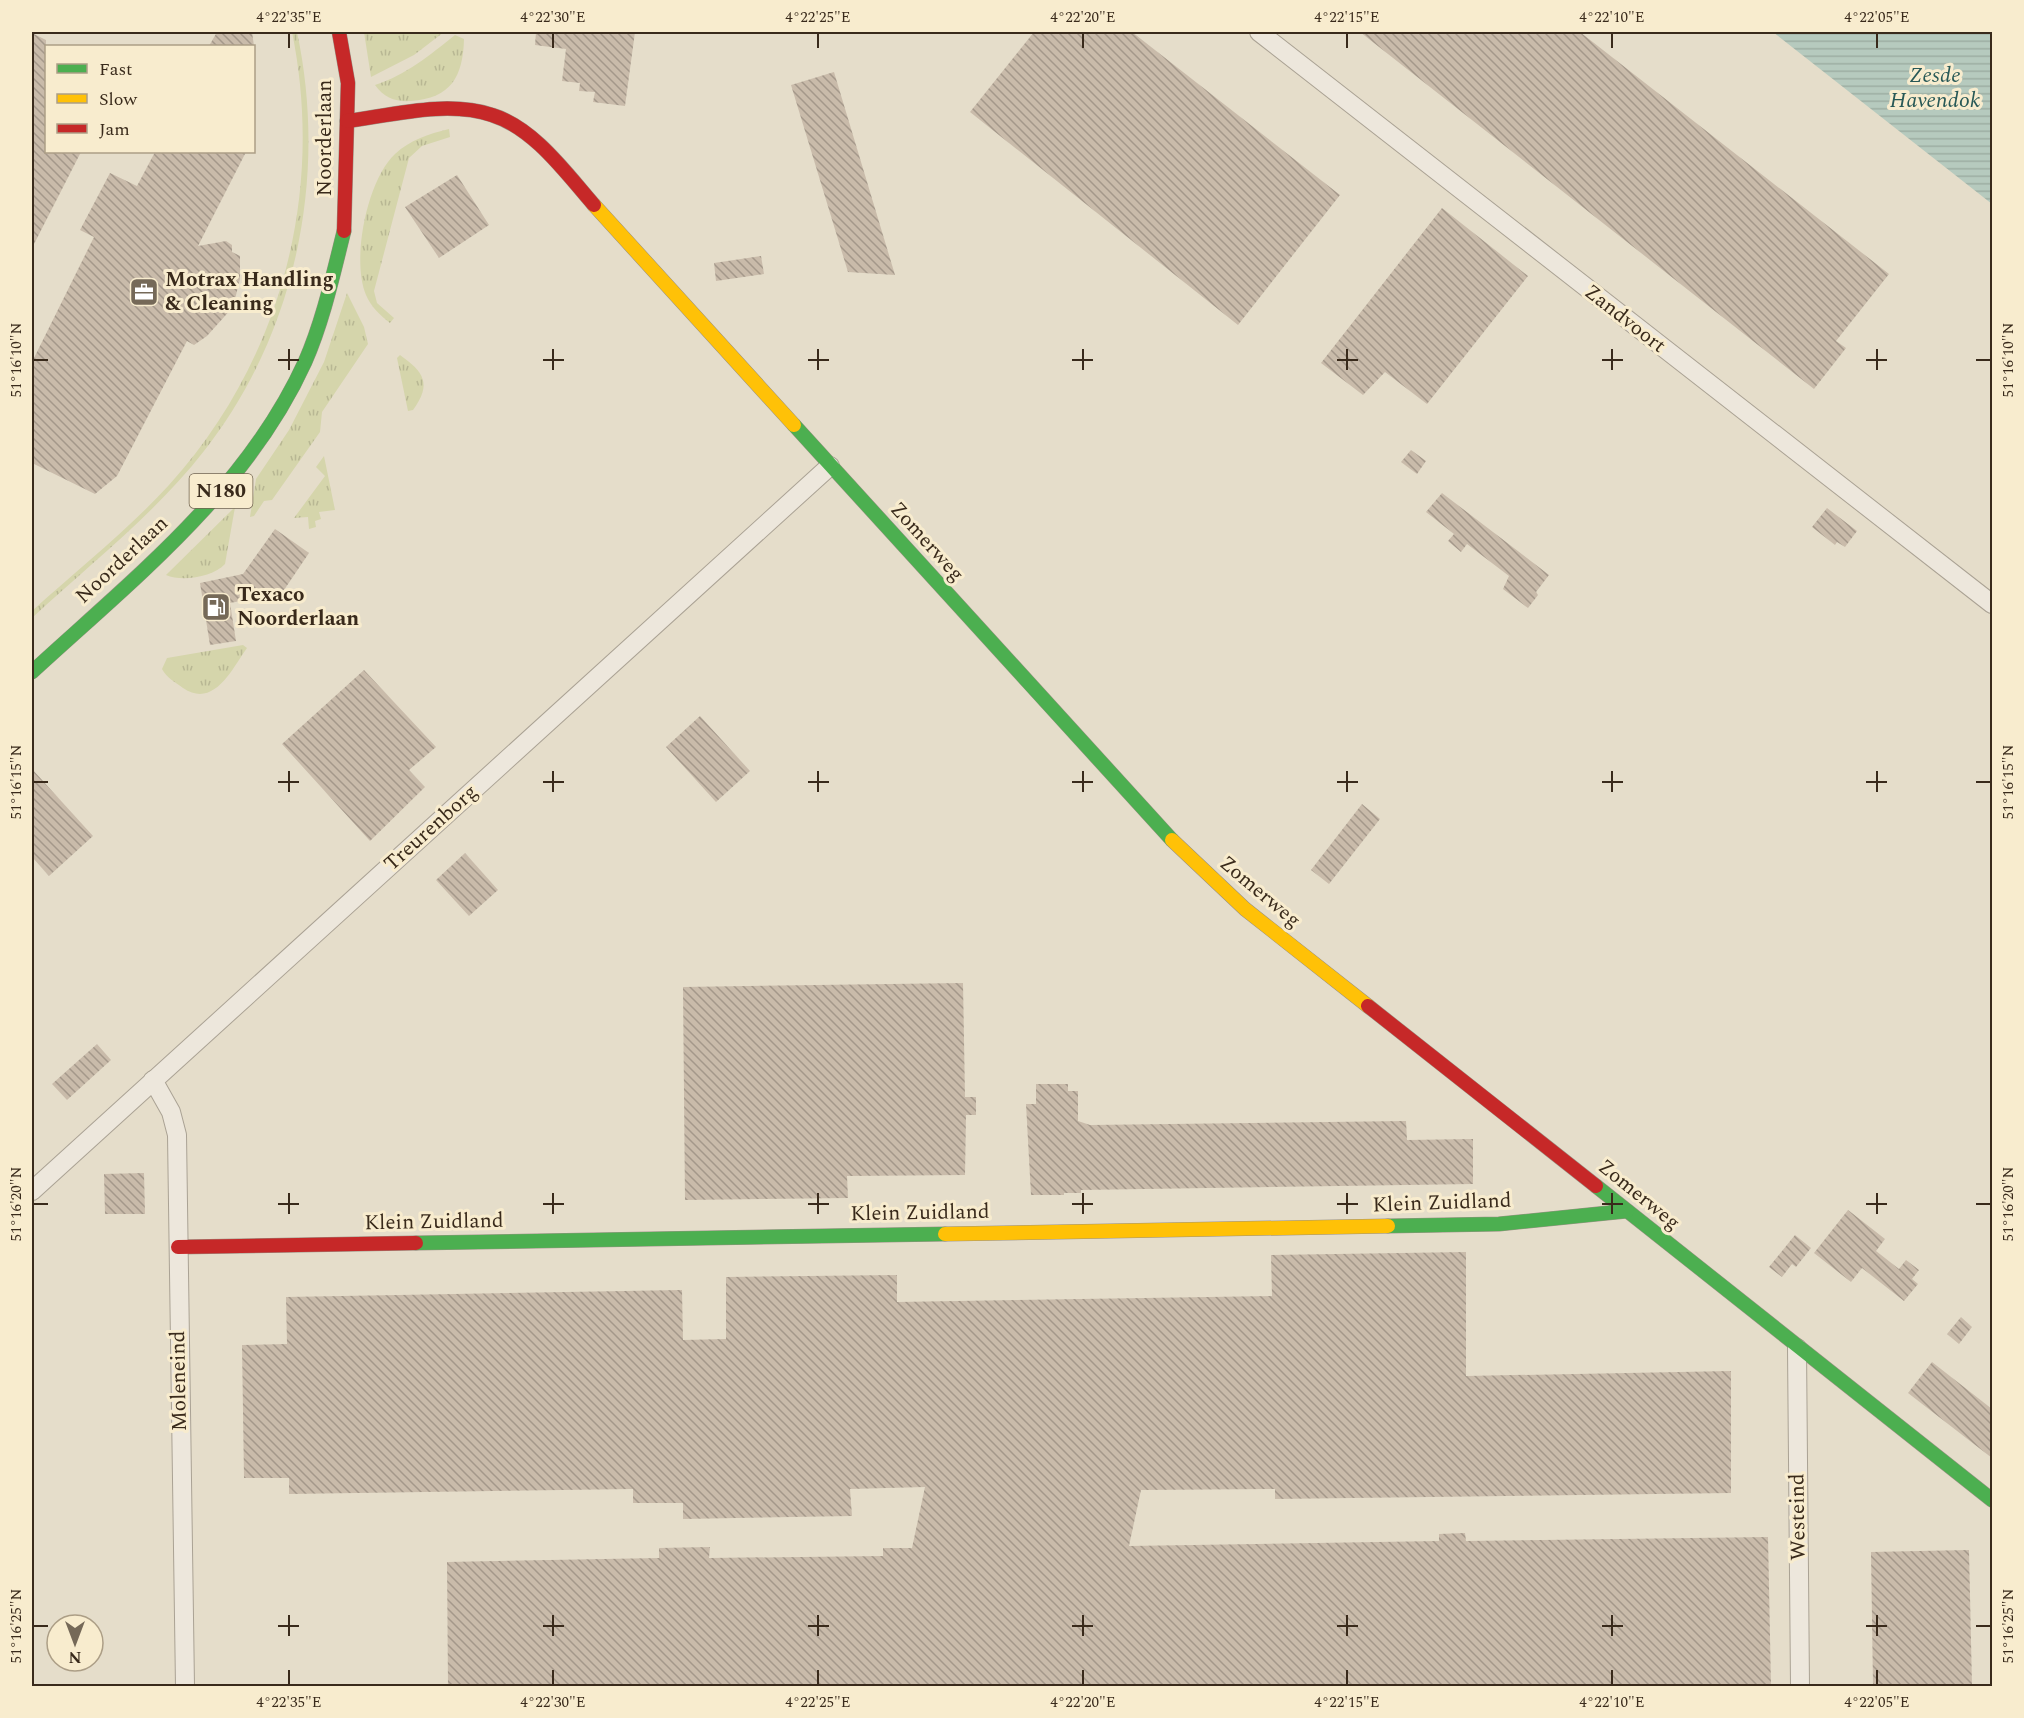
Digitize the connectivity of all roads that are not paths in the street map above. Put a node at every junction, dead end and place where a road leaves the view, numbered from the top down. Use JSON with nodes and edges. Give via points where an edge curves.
{"nodes":[{"id":1,"x":339,"y":32,"type":"edge"},
{"id":2,"x":1259,"y":32,"type":"edge"},
{"id":3,"x":347,"y":121,"type":"junction"},
{"id":4,"x":830,"y":466,"type":"junction"},
{"id":5,"x":1992,"y":604,"type":"edge"},
{"id":6,"x":32,"y":672,"type":"edge"},
{"id":7,"x":153,"y":1080,"type":"junction"},
{"id":8,"x":32,"y":1191,"type":"edge"},
{"id":9,"x":1627,"y":1211,"type":"junction"},
{"id":10,"x":178,"y":1247,"type":"junction"},
{"id":11,"x":1797,"y":1348,"type":"junction"},
{"id":12,"x":1992,"y":1500,"type":"edge"},
{"id":13,"x":185,"y":1686,"type":"edge"},
{"id":14,"x":1800,"y":1686,"type":"edge"}],
"edges":[{"from":1,"to":3,"type":"street","name":"Noorderlaan","number":"N180","via":[[348,83]]},
{"from":2,"to":5,"type":"street","name":"Zandvoort"},
{"from":3,"to":4,"type":"street","name":"Zomerweg","via":[[462,110],[493,114],[515,126],[598,210]]},
{"from":3,"to":6,"type":"street","name":"Noorderlaan","number":"N180","via":[[346,222],[327,298],[305,362],[263,439],[210,504]]},
{"from":4,"to":7,"type":"street","name":"Treurenborg"},
{"from":4,"to":9,"type":"street","name":"Zomerweg","via":[[1198,867],[1245,909]]},
{"from":7,"to":8,"type":"street","name":"Treurenborg"},
{"from":7,"to":10,"type":"street","name":"Moleneind","via":[[171,1112],[177,1135]]},
{"from":9,"to":10,"type":"street","name":"Klein Zuidland","via":[[1487,1224]]},
{"from":9,"to":11,"type":"street","name":"Zomerweg"},
{"from":10,"to":13,"type":"street","name":"Moleneind"},
{"from":11,"to":12,"type":"street","name":"Zomerweg"},
{"from":11,"to":14,"type":"street","name":"Westeind"}]}
